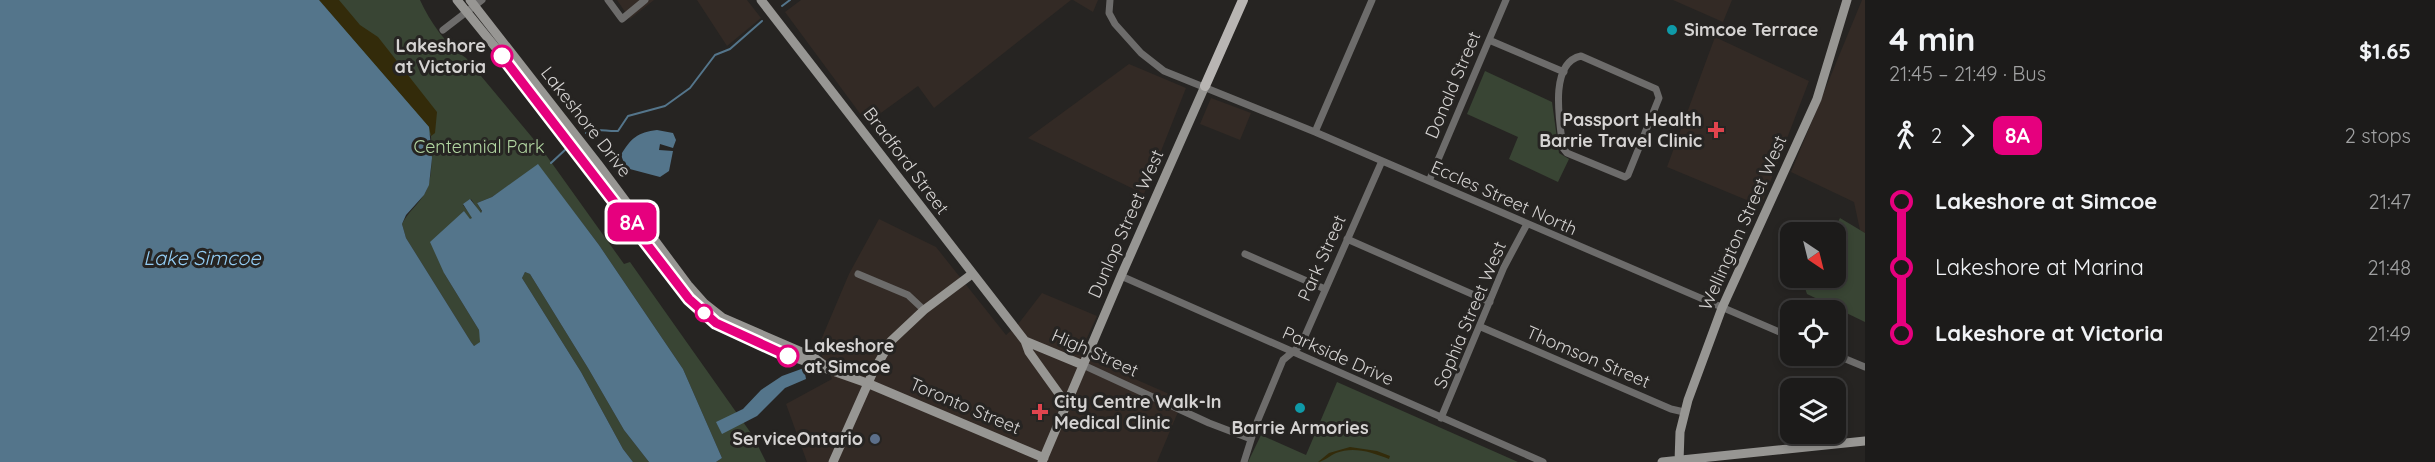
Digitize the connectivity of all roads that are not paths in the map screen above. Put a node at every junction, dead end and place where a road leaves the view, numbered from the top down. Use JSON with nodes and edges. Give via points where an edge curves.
{"nodes":[{"id":1,"x":457,"y":0,"type":"edge"},
{"id":2,"x":608,"y":0,"type":"edge"},
{"id":3,"x":645,"y":0,"type":"edge"},
{"id":4,"x":761,"y":0,"type":"edge"},
{"id":5,"x":1110,"y":0,"type":"edge"},
{"id":6,"x":1243,"y":0,"type":"edge"},
{"id":7,"x":1372,"y":0,"type":"edge"},
{"id":8,"x":1506,"y":0,"type":"edge"},
{"id":9,"x":1847,"y":0,"type":"edge"},
{"id":10,"x":473,"y":4,"type":"edge"},
{"id":11,"x":443,"y":30,"type":"dead end"},
{"id":12,"x":1489,"y":40,"type":"junction"},
{"id":13,"x":1564,"y":72,"type":"junction"},
{"id":14,"x":1205,"y":86,"type":"junction"},
{"id":15,"x":1315,"y":132,"type":"junction"},
{"id":16,"x":1382,"y":160,"type":"junction"},
{"id":17,"x":1429,"y":181,"type":"junction"},
{"id":18,"x":1527,"y":224,"type":"junction"},
{"id":19,"x":1347,"y":239,"type":"junction"},
{"id":20,"x":1245,"y":254,"type":"dead end"},
{"id":21,"x":858,"y":274,"type":"dead end"},
{"id":22,"x":972,"y":274,"type":"junction"},
{"id":23,"x":1120,"y":276,"type":"junction"},
{"id":24,"x":1325,"y":289,"type":"junction"},
{"id":25,"x":1490,"y":302,"type":"junction"},
{"id":26,"x":1722,"y":308,"type":"junction"},
{"id":27,"x":924,"y":310,"type":"junction"},
{"id":28,"x":719,"y":320,"type":"junction"},
{"id":29,"x":1480,"y":327,"type":"junction"},
{"id":30,"x":1780,"y":332,"type":"edge"},
{"id":31,"x":1025,"y":341,"type":"junction"},
{"id":32,"x":1293,"y":352,"type":"junction"},
{"id":33,"x":1846,"y":360,"type":"edge"},
{"id":34,"x":1083,"y":365,"type":"junction"},
{"id":35,"x":1865,"y":368,"type":"edge"},
{"id":36,"x":867,"y":383,"type":"junction"},
{"id":37,"x":1067,"y":405,"type":"junction"},
{"id":38,"x":1684,"y":412,"type":"junction"},
{"id":39,"x":1441,"y":418,"type":"junction"},
{"id":40,"x":1251,"y":439,"type":"junction"},
{"id":41,"x":1865,"y":441,"type":"edge"},
{"id":42,"x":1046,"y":461,"type":"edge"},
{"id":43,"x":1679,"y":461,"type":"edge"},
{"id":44,"x":833,"y":462,"type":"edge"},
{"id":45,"x":1244,"y":462,"type":"edge"},
{"id":46,"x":1543,"y":462,"type":"edge"},
{"id":47,"x":1662,"y":462,"type":"edge"}],
"edges":[{"from":1,"to":10,"type":"main road"},
{"from":2,"to":3,"type":"street","via":[[622,19]]},
{"from":4,"to":22,"type":"main road","name":"Bradford Street"},
{"from":5,"to":14,"type":"street","name":"Eccles Street North","via":[[1110,14],[1121,32],[1156,65]]},
{"from":6,"to":14,"type":"main road","name":"Dunlop Street West"},
{"from":7,"to":15,"type":"street"},
{"from":8,"to":12,"type":"street","name":"Donald Street"},
{"from":9,"to":26,"type":"main road","name":"Wellington Street West","via":[[1817,99]]},
{"from":10,"to":11,"type":"street"},
{"from":10,"to":28,"type":"main road","name":"Lakeshore Drive"},
{"from":10,"to":28,"type":"main road","via":[[538,100],[689,299]]},
{"from":12,"to":13,"type":"street"},
{"from":12,"to":17,"type":"street","name":"Donald Street"},
{"from":13,"to":13,"type":"street","via":[[1557,99],[1564,151],[1625,177],[1659,98],[1656,89],[1581,56],[1570,61]]},
{"from":14,"to":15,"type":"street","name":"Eccles Street North"},
{"from":14,"to":23,"type":"main road","name":"Dunlop Street West"},
{"from":15,"to":16,"type":"street","name":"Eccles Street North"},
{"from":16,"to":17,"type":"street","name":"Eccles Street North"},
{"from":16,"to":19,"type":"street","name":"Park Street"},
{"from":17,"to":18,"type":"street","name":"Eccles Street North"},
{"from":18,"to":25,"type":"street","name":"Sophia Street West"},
{"from":18,"to":26,"type":"street","name":"Eccles Street North"},
{"from":19,"to":24,"type":"street","name":"Park Street"},
{"from":19,"to":25,"type":"street"},
{"from":20,"to":24,"type":"street"},
{"from":21,"to":27,"type":"street","via":[[908,295]]},
{"from":22,"to":27,"type":"main road"},
{"from":22,"to":31,"type":"main road","name":"Bradford Street"},
{"from":23,"to":32,"type":"street","name":"Parkside Drive"},
{"from":23,"to":34,"type":"main road","name":"Dunlop Street West"},
{"from":24,"to":32,"type":"street","name":"Park Street","via":[[1301,345]]},
{"from":25,"to":29,"type":"street","name":"Sophia Street West"},
{"from":26,"to":30,"type":"street","name":"Eccles Street North"},
{"from":26,"to":38,"type":"main road","name":"Wellington Street West"},
{"from":27,"to":36,"type":"main road","via":[[891,341]]},
{"from":28,"to":36,"type":"main road","name":"Toronto Street"},
{"from":29,"to":38,"type":"street","name":"Thomson Street"},
{"from":29,"to":39,"type":"street","name":"Sophia Street West"},
{"from":31,"to":34,"type":"main road","name":"High Street"},
{"from":31,"to":37,"type":"main road","name":"Bradford Street"},
{"from":32,"to":39,"type":"street","name":"Parkside Drive"},
{"from":32,"to":40,"type":"street","name":"Park Street","via":[[1283,360]]},
{"from":33,"to":35,"type":"street"},
{"from":34,"to":37,"type":"main road","name":"Dunlop Street West"},
{"from":34,"to":40,"type":"street","name":"High Street"},
{"from":36,"to":42,"type":"main road","name":"Toronto Street"},
{"from":36,"to":44,"type":"main road"},
{"from":37,"to":42,"type":"main road","name":"Dunlop Street West"},
{"from":38,"to":43,"type":"main road","name":"Wellington Street West"},
{"from":39,"to":46,"type":"street","name":"Parkside Drive"},
{"from":40,"to":45,"type":"street","name":"Park Street"},
{"from":41,"to":43,"type":"main road"},
{"from":43,"to":47,"type":"main road"}]}
